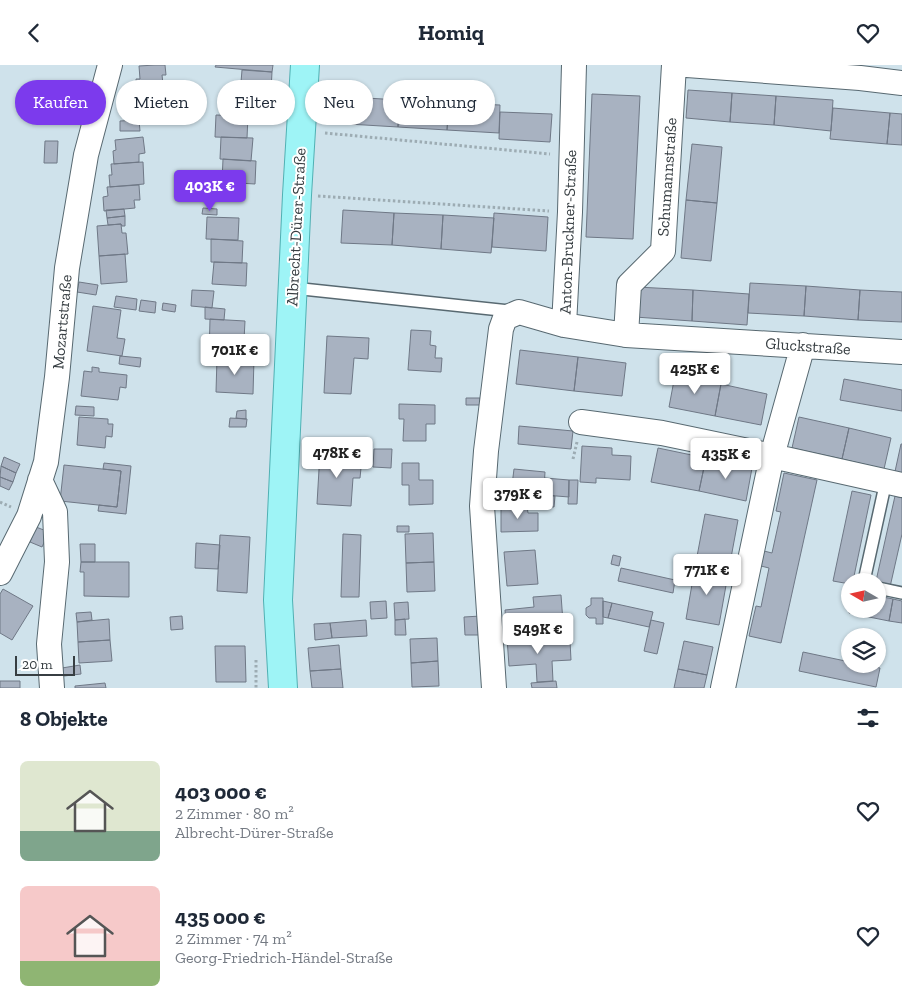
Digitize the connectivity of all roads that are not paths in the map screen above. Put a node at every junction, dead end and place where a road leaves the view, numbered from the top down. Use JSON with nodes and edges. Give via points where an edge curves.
{"nodes":[{"id":1,"x":110,"y":65,"type":"edge"},
{"id":2,"x":305,"y":65,"type":"edge"},
{"id":3,"x":574,"y":65,"type":"edge"},
{"id":4,"x":674,"y":65,"type":"edge"},
{"id":5,"x":687,"y":65,"type":"edge"},
{"id":6,"x":902,"y":83,"type":"edge"},
{"id":7,"x":293,"y":289,"type":"junction"},
{"id":8,"x":519,"y":312,"type":"junction"},
{"id":9,"x":564,"y":325,"type":"junction"},
{"id":10,"x":626,"y":335,"type":"junction"},
{"id":11,"x":803,"y":345,"type":"junction"},
{"id":12,"x":902,"y":352,"type":"edge"},
{"id":13,"x":581,"y":422,"type":"dead end"},
{"id":14,"x":772,"y":456,"type":"junction"},
{"id":15,"x":40,"y":480,"type":"junction"},
{"id":16,"x":894,"y":483,"type":"edge"},
{"id":17,"x":0,"y":573,"type":"edge"},
{"id":18,"x":866,"y":573,"type":"edge"},
{"id":19,"x":886,"y":590,"type":"edge"},
{"id":20,"x":902,"y":593,"type":"edge"},
{"id":21,"x":52,"y":688,"type":"edge"},
{"id":22,"x":283,"y":688,"type":"edge"},
{"id":23,"x":494,"y":688,"type":"edge"},
{"id":24,"x":723,"y":688,"type":"edge"}],
"edges":[{"from":1,"to":15,"type":"street","name":"Mozartstraße","via":[[86,155],[70,249],[50,435]]},
{"from":2,"to":7,"type":"main road","name":"Albrecht-Dürer-Straße"},
{"from":3,"to":9,"type":"street","name":"Anton-Bruckner-Straße"},
{"from":4,"to":10,"type":"street","name":"Schumannstraße","via":[[662,251],[629,285]]},
{"from":5,"to":6,"type":"street"},
{"from":7,"to":8,"type":"lane"},
{"from":7,"to":22,"type":"main road","name":"Albrecht-Dürer-Straße","via":[[278,600]]},
{"from":8,"to":9,"type":"street","name":"Anton-Bruckner-Straße"},
{"from":8,"to":23,"type":"street","via":[[505,318],[501,329],[482,505]]},
{"from":9,"to":10,"type":"street","name":"Gluckstraße"},
{"from":10,"to":11,"type":"street","name":"Gluckstraße"},
{"from":11,"to":12,"type":"street","name":"Gluckstraße"},
{"from":11,"to":14,"type":"street"},
{"from":13,"to":14,"type":"street","via":[[662,433]]},
{"from":14,"to":16,"type":"street"},
{"from":14,"to":24,"type":"street"},
{"from":15,"to":17,"type":"street","name":"Mozartstraße","via":[[29,516]]},
{"from":15,"to":21,"type":"street","via":[[55,512],[57,562],[49,644]]},
{"from":16,"to":18,"type":"lane"},
{"from":19,"to":20,"type":"lane"}]}
